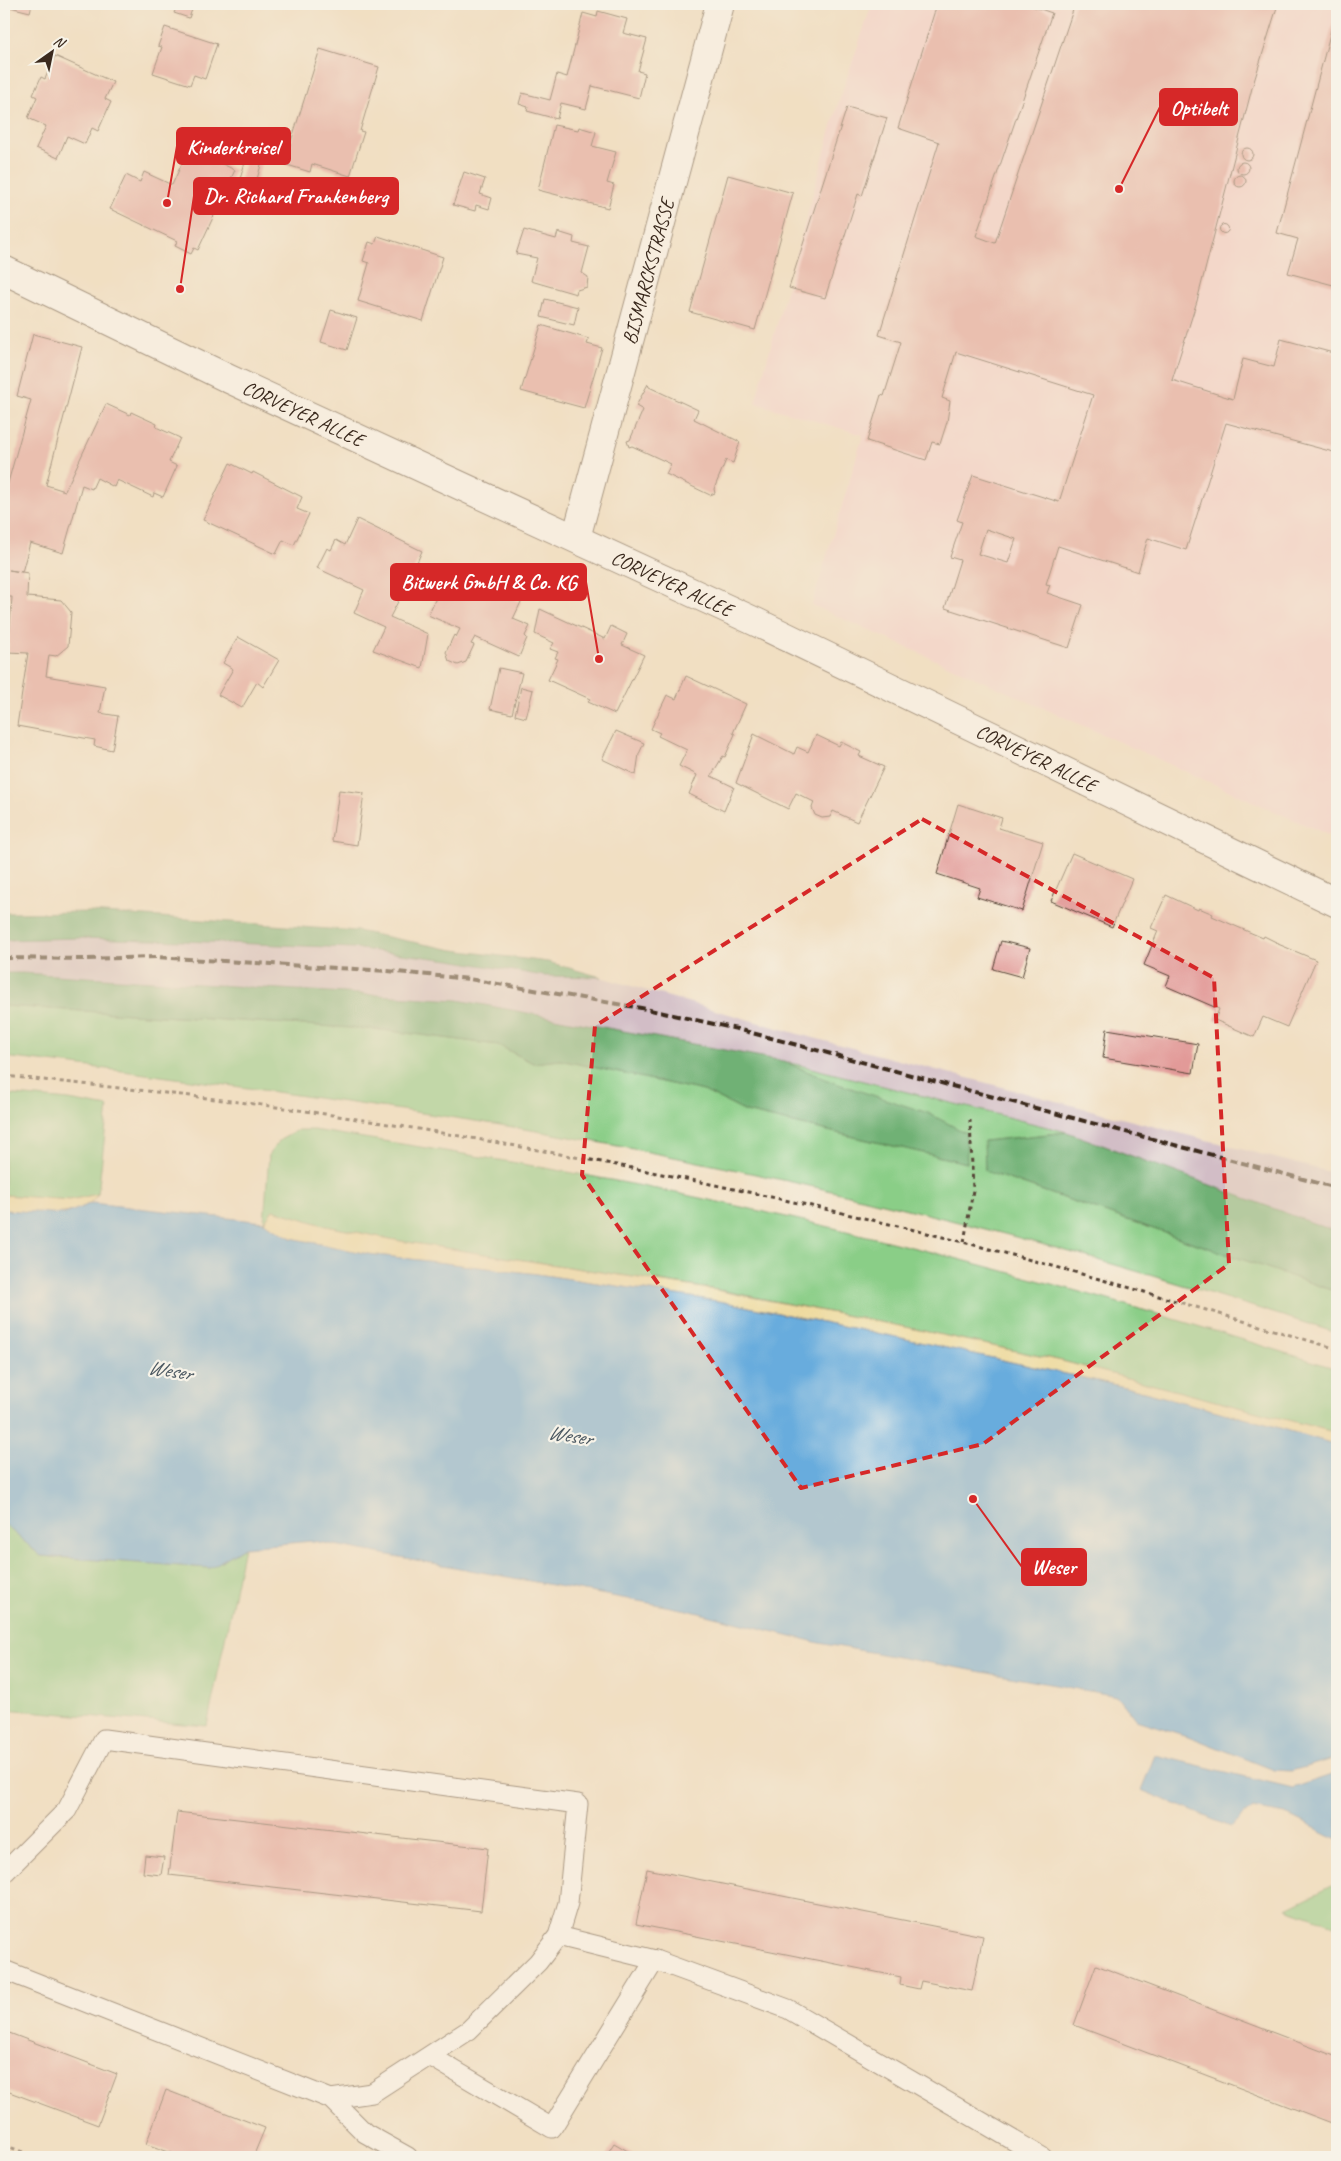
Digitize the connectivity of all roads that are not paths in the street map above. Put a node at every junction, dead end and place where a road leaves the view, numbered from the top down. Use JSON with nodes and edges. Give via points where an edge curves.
{"nodes":[{"id":1,"x":720,"y":4,"type":"edge"},
{"id":2,"x":4,"y":270,"type":"edge"},
{"id":3,"x":576,"y":538,"type":"junction"},
{"id":4,"x":1337,"y":903,"type":"edge"},
{"id":5,"x":4,"y":1873,"type":"edge"},
{"id":6,"x":558,"y":1936,"type":"junction"},
{"id":7,"x":655,"y":1960,"type":"junction"},
{"id":8,"x":4,"y":1970,"type":"edge"},
{"id":9,"x":430,"y":2056,"type":"junction"},
{"id":10,"x":331,"y":2098,"type":"junction"},
{"id":11,"x":408,"y":2157,"type":"edge"},
{"id":12,"x":1042,"y":2157,"type":"edge"}],
"edges":[{"from":1,"to":3,"type":"street","name":"BISMARCKSTRASSE"},
{"from":2,"to":3,"type":"street","name":"CORVEYER ALLEE","via":[[227,378]]},
{"from":3,"to":4,"type":"street","name":"CORVEYER ALLEE"},
{"from":5,"to":6,"type":"lane","via":[[67,1810],[104,1739],[578,1804],[568,1903]]},
{"from":6,"to":7,"type":"lane"},
{"from":6,"to":9,"type":"lane","via":[[538,1962],[469,2030]]},
{"from":7,"to":9,"type":"lane","via":[[552,2128]]},
{"from":7,"to":12,"type":"lane","via":[[788,2009]]},
{"from":8,"to":10,"type":"lane"},
{"from":9,"to":10,"type":"lane","via":[[372,2093]]},
{"from":10,"to":11,"type":"lane","via":[[365,2133]]}]}
